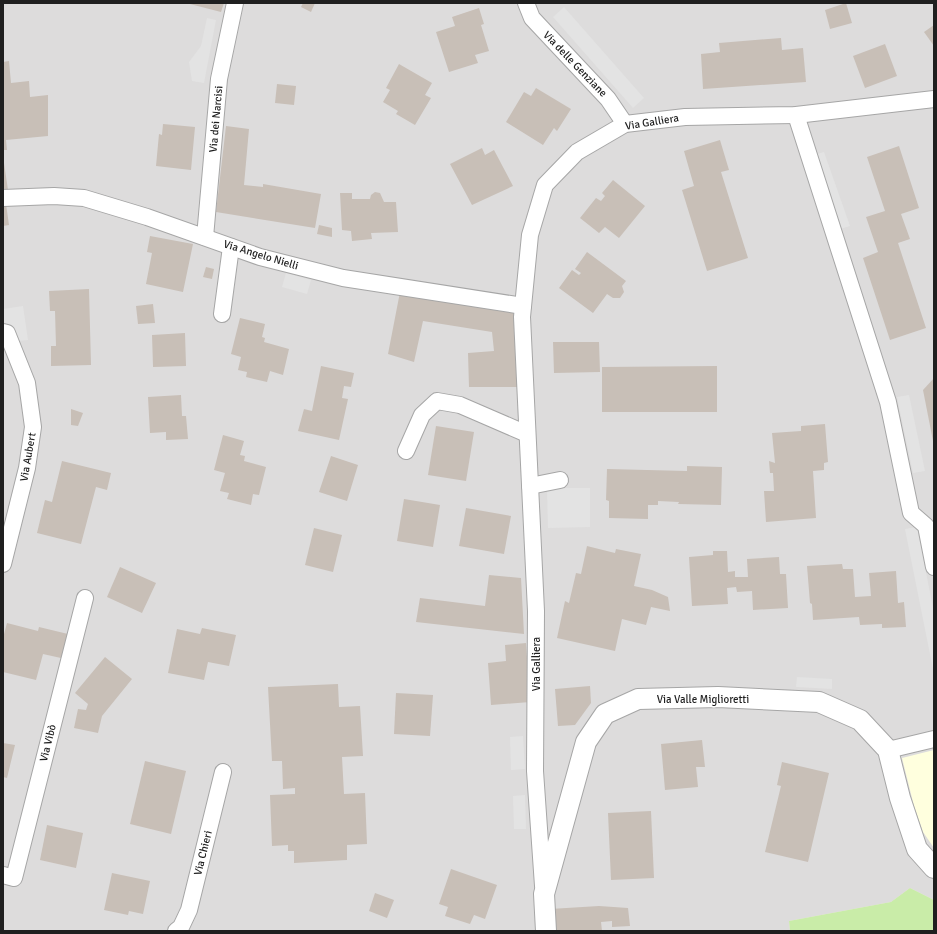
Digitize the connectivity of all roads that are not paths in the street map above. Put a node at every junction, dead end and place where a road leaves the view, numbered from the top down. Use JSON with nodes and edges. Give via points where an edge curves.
{"nodes":[{"id":1,"x":235,"y":3,"type":"edge"},
{"id":2,"x":526,"y":3,"type":"edge"},
{"id":3,"x":934,"y":99,"type":"edge"},
{"id":4,"x":796,"y":115,"type":"junction"},
{"id":5,"x":625,"y":124,"type":"junction"},
{"id":6,"x":3,"y":198,"type":"edge"},
{"id":7,"x":205,"y":237,"type":"junction"},
{"id":8,"x":231,"y":247,"type":"junction"},
{"id":9,"x":523,"y":306,"type":"junction"},
{"id":10,"x":222,"y":314,"type":"dead end"},
{"id":11,"x":3,"y":332,"type":"edge"},
{"id":12,"x":528,"y":434,"type":"junction"},
{"id":13,"x":406,"y":451,"type":"dead end"},
{"id":14,"x":560,"y":480,"type":"dead end"},
{"id":15,"x":530,"y":486,"type":"junction"},
{"id":16,"x":3,"y":564,"type":"edge"},
{"id":17,"x":934,"y":567,"type":"edge"},
{"id":18,"x":85,"y":598,"type":"dead end"},
{"id":19,"x":934,"y":739,"type":"edge"},
{"id":20,"x":888,"y":750,"type":"junction"},
{"id":21,"x":223,"y":772,"type":"dead end"},
{"id":22,"x":934,"y":868,"type":"edge"},
{"id":23,"x":3,"y":875,"type":"edge"},
{"id":24,"x":544,"y":894,"type":"junction"},
{"id":25,"x":176,"y":931,"type":"edge"},
{"id":26,"x":546,"y":931,"type":"edge"}],
"edges":[{"from":1,"to":7,"type":"street","name":"Via dei Narcisi","via":[[219,79]]},
{"from":2,"to":5,"type":"street","name":"Via delle Genziane","via":[[532,18],[608,99]]},
{"from":3,"to":4,"type":"street","name":"Via Galliera"},
{"from":4,"to":5,"type":"street","name":"Via Galliera","via":[[685,117]]},
{"from":4,"to":17,"type":"street","via":[[888,402],[911,513],[926,526]]},
{"from":5,"to":9,"type":"street","name":"Via Galliera","via":[[577,152],[545,185],[530,234]]},
{"from":6,"to":7,"type":"street","name":"Via Angelo Nielli","via":[[84,198]]},
{"from":7,"to":8,"type":"street","name":"Via Angelo Nielli"},
{"from":8,"to":9,"type":"street","name":"Via Angelo Nielli","via":[[343,278]]},
{"from":8,"to":10,"type":"street"},
{"from":9,"to":12,"type":"street","name":"Via Galliera"},
{"from":11,"to":16,"type":"street","name":"Via Aubert","via":[[7,334],[27,383],[33,427],[27,468]]},
{"from":12,"to":13,"type":"street","via":[[460,405],[437,401],[422,415]]},
{"from":12,"to":15,"type":"street","name":"Via Galliera"},
{"from":14,"to":15,"type":"street"},
{"from":15,"to":24,"type":"street","name":"Via Galliera","via":[[536,611],[535,771]]},
{"from":18,"to":23,"type":"street","name":"Via Vibò","via":[[14,878]]},
{"from":19,"to":20,"type":"street"},
{"from":20,"to":22,"type":"street","name":"Via Valle Miglioretti","via":[[917,849]]},
{"from":20,"to":24,"type":"street","name":"Via Valle Miglioretti","via":[[860,720],[819,702],[718,697],[638,699],[605,714],[586,742]]},
{"from":21,"to":25,"type":"street","name":"Via Chieri","via":[[189,910],[181,927]]},
{"from":24,"to":26,"type":"street","name":"Via Valle Miglioretti"}]}
